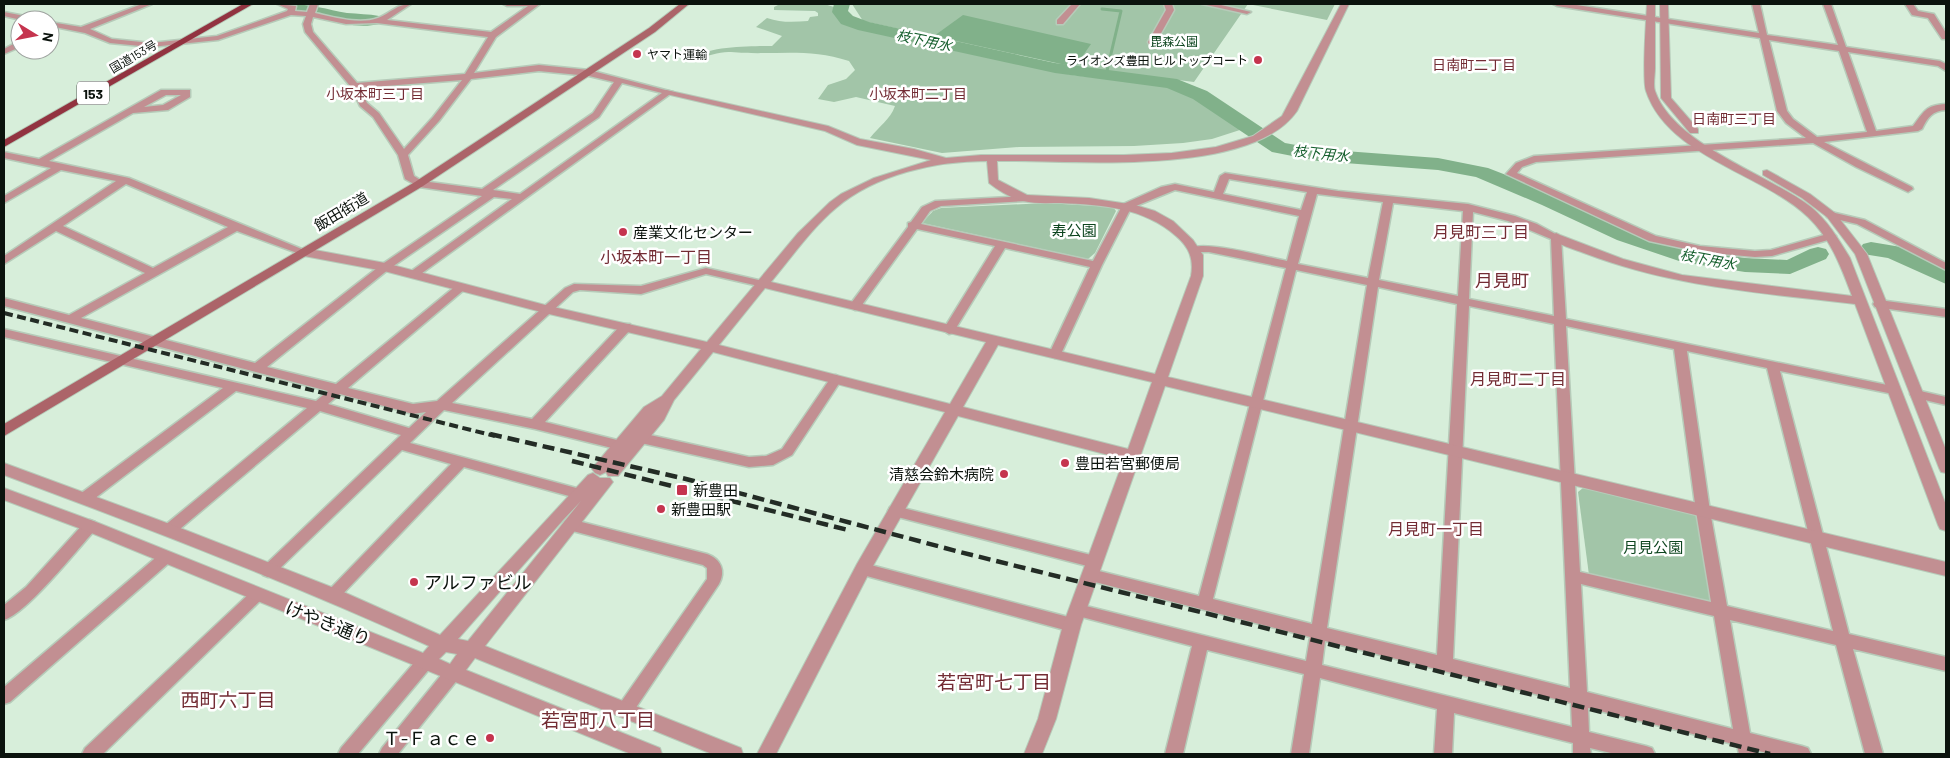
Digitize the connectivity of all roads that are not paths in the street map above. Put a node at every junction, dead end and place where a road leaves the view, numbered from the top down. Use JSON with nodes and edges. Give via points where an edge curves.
{"nodes":[{"id":1,"x":148,"y":4,"type":"edge"},
{"id":2,"x":236,"y":4,"type":"edge"},
{"id":3,"x":249,"y":4,"type":"edge"},
{"id":4,"x":281,"y":4,"type":"edge"},
{"id":5,"x":407,"y":4,"type":"edge"},
{"id":6,"x":507,"y":4,"type":"edge"},
{"id":7,"x":536,"y":4,"type":"edge"},
{"id":8,"x":685,"y":4,"type":"edge"},
{"id":9,"x":1076,"y":4,"type":"edge"},
{"id":10,"x":1168,"y":4,"type":"edge"},
{"id":11,"x":1206,"y":4,"type":"edge"},
{"id":12,"x":1345,"y":4,"type":"edge"},
{"id":13,"x":1558,"y":4,"type":"edge"},
{"id":14,"x":1651,"y":4,"type":"edge"},
{"id":15,"x":1664,"y":4,"type":"edge"},
{"id":16,"x":1756,"y":4,"type":"edge"},
{"id":17,"x":1827,"y":4,"type":"edge"},
{"id":18,"x":1909,"y":4,"type":"edge"},
{"id":19,"x":312,"y":8,"type":"edge"},
{"id":20,"x":1247,"y":12,"type":"dead end"},
{"id":21,"x":290,"y":13,"type":"junction"},
{"id":22,"x":1651,"y":18,"type":"junction"},
{"id":23,"x":380,"y":21,"type":"junction"},
{"id":24,"x":1665,"y":21,"type":"junction"},
{"id":25,"x":1060,"y":22,"type":"dead end"},
{"id":26,"x":61,"y":26,"type":"edge"},
{"id":27,"x":81,"y":30,"type":"junction"},
{"id":28,"x":493,"y":35,"type":"junction"},
{"id":29,"x":1764,"y":36,"type":"junction"},
{"id":30,"x":1945,"y":37,"type":"edge"},
{"id":31,"x":182,"y":42,"type":"junction"},
{"id":32,"x":1152,"y":42,"type":"dead end"},
{"id":33,"x":166,"y":44,"type":"junction"},
{"id":34,"x":1843,"y":48,"type":"junction"},
{"id":35,"x":1946,"y":68,"type":"edge"},
{"id":36,"x":589,"y":72,"type":"junction"},
{"id":37,"x":467,"y":77,"type":"junction"},
{"id":38,"x":620,"y":80,"type":"junction"},
{"id":39,"x":355,"y":86,"type":"junction"},
{"id":40,"x":669,"y":92,"type":"junction"},
{"id":41,"x":1946,"y":107,"type":"edge"},
{"id":42,"x":129,"y":111,"type":"junction"},
{"id":43,"x":1873,"y":134,"type":"junction"},
{"id":44,"x":4,"y":135,"type":"edge"},
{"id":45,"x":1814,"y":140,"type":"junction"},
{"id":46,"x":4,"y":144,"type":"edge"},
{"id":47,"x":1703,"y":148,"type":"junction"},
{"id":48,"x":1719,"y":148,"type":"junction"},
{"id":49,"x":4,"y":155,"type":"edge"},
{"id":50,"x":403,"y":155,"type":"junction"},
{"id":51,"x":992,"y":158,"type":"junction"},
{"id":52,"x":944,"y":161,"type":"junction"},
{"id":53,"x":41,"y":162,"type":"junction"},
{"id":54,"x":60,"y":166,"type":"junction"},
{"id":55,"x":125,"y":180,"type":"junction"},
{"id":56,"x":418,"y":184,"type":"junction"},
{"id":57,"x":1908,"y":190,"type":"dead end"},
{"id":58,"x":1313,"y":191,"type":"junction"},
{"id":59,"x":487,"y":193,"type":"junction"},
{"id":60,"x":1217,"y":196,"type":"junction"},
{"id":61,"x":521,"y":197,"type":"junction"},
{"id":62,"x":1025,"y":198,"type":"junction"},
{"id":63,"x":1389,"y":199,"type":"junction"},
{"id":64,"x":4,"y":200,"type":"edge"},
{"id":65,"x":1127,"y":206,"type":"junction"},
{"id":66,"x":1468,"y":207,"type":"junction"},
{"id":67,"x":1305,"y":214,"type":"junction"},
{"id":68,"x":1831,"y":215,"type":"junction"},
{"id":69,"x":912,"y":225,"type":"junction"},
{"id":70,"x":236,"y":227,"type":"junction"},
{"id":71,"x":57,"y":228,"type":"junction"},
{"id":72,"x":1556,"y":236,"type":"junction"},
{"id":73,"x":1832,"y":236,"type":"junction"},
{"id":74,"x":1002,"y":244,"type":"junction"},
{"id":75,"x":1195,"y":249,"type":"junction"},
{"id":76,"x":304,"y":252,"type":"junction"},
{"id":77,"x":1946,"y":253,"type":"edge"},
{"id":78,"x":4,"y":261,"type":"edge"},
{"id":79,"x":1942,"y":264,"type":"edge"},
{"id":80,"x":1096,"y":265,"type":"junction"},
{"id":81,"x":385,"y":266,"type":"junction"},
{"id":82,"x":1293,"y":266,"type":"junction"},
{"id":83,"x":154,"y":273,"type":"junction"},
{"id":84,"x":414,"y":274,"type":"junction"},
{"id":85,"x":1373,"y":283,"type":"junction"},
{"id":86,"x":763,"y":284,"type":"junction"},
{"id":87,"x":461,"y":287,"type":"junction"},
{"id":88,"x":1861,"y":301,"type":"junction"},
{"id":89,"x":4,"y":302,"type":"edge"},
{"id":90,"x":1464,"y":302,"type":"junction"},
{"id":91,"x":1879,"y":304,"type":"junction"},
{"id":92,"x":855,"y":306,"type":"junction"},
{"id":93,"x":549,"y":310,"type":"junction"},
{"id":94,"x":1946,"y":313,"type":"edge"},
{"id":95,"x":71,"y":319,"type":"junction"},
{"id":96,"x":1560,"y":322,"type":"junction"},
{"id":97,"x":626,"y":327,"type":"junction"},
{"id":98,"x":949,"y":330,"type":"junction"},
{"id":99,"x":4,"y":333,"type":"edge"},
{"id":100,"x":994,"y":340,"type":"junction"},
{"id":101,"x":152,"y":342,"type":"junction"},
{"id":102,"x":1680,"y":346,"type":"junction"},
{"id":103,"x":711,"y":348,"type":"junction"},
{"id":104,"x":1055,"y":354,"type":"junction"},
{"id":105,"x":120,"y":361,"type":"junction"},
{"id":106,"x":1772,"y":365,"type":"junction"},
{"id":107,"x":256,"y":369,"type":"junction"},
{"id":108,"x":836,"y":379,"type":"junction"},
{"id":109,"x":1161,"y":380,"type":"junction"},
{"id":110,"x":233,"y":387,"type":"junction"},
{"id":111,"x":339,"y":389,"type":"junction"},
{"id":112,"x":1893,"y":390,"type":"junction"},
{"id":113,"x":1916,"y":394,"type":"junction"},
{"id":114,"x":668,"y":398,"type":"junction"},
{"id":115,"x":1946,"y":402,"type":"edge"},
{"id":116,"x":1258,"y":403,"type":"junction"},
{"id":117,"x":441,"y":405,"type":"junction"},
{"id":118,"x":318,"y":406,"type":"junction"},
{"id":119,"x":954,"y":410,"type":"junction"},
{"id":120,"x":535,"y":424,"type":"junction"},
{"id":121,"x":1352,"y":426,"type":"junction"},
{"id":122,"x":4,"y":431,"type":"edge"},
{"id":123,"x":413,"y":434,"type":"junction"},
{"id":124,"x":641,"y":438,"type":"junction"},
{"id":125,"x":401,"y":445,"type":"junction"},
{"id":126,"x":620,"y":445,"type":"junction"},
{"id":127,"x":1457,"y":452,"type":"junction"},
{"id":128,"x":1134,"y":456,"type":"junction"},
{"id":129,"x":461,"y":462,"type":"junction"},
{"id":130,"x":1946,"y":468,"type":"edge"},
{"id":131,"x":4,"y":469,"type":"edge"},
{"id":132,"x":603,"y":476,"type":"junction"},
{"id":133,"x":1568,"y":479,"type":"junction"},
{"id":134,"x":4,"y":494,"type":"edge"},
{"id":135,"x":580,"y":494,"type":"junction"},
{"id":136,"x":85,"y":498,"type":"junction"},
{"id":137,"x":895,"y":511,"type":"junction"},
{"id":138,"x":1704,"y":511,"type":"junction"},
{"id":139,"x":1946,"y":525,"type":"edge"},
{"id":140,"x":90,"y":526,"type":"junction"},
{"id":141,"x":570,"y":526,"type":"junction"},
{"id":142,"x":169,"y":530,"type":"junction"},
{"id":143,"x":1815,"y":537,"type":"junction"},
{"id":144,"x":164,"y":558,"type":"junction"},
{"id":145,"x":1093,"y":568,"type":"junction"},
{"id":146,"x":863,"y":569,"type":"junction"},
{"id":147,"x":1946,"y":569,"type":"edge"},
{"id":148,"x":268,"y":572,"type":"junction"},
{"id":149,"x":1572,"y":576,"type":"junction"},
{"id":150,"x":257,"y":595,"type":"junction"},
{"id":151,"x":333,"y":595,"type":"junction"},
{"id":152,"x":1204,"y":604,"type":"junction"},
{"id":153,"x":1720,"y":612,"type":"junction"},
{"id":154,"x":4,"y":614,"type":"edge"},
{"id":155,"x":1075,"y":618,"type":"junction"},
{"id":156,"x":1320,"y":632,"type":"junction"},
{"id":157,"x":1842,"y":641,"type":"junction"},
{"id":158,"x":1201,"y":642,"type":"junction"},
{"id":159,"x":443,"y":644,"type":"junction"},
{"id":160,"x":472,"y":649,"type":"junction"},
{"id":161,"x":425,"y":662,"type":"junction"},
{"id":162,"x":1445,"y":664,"type":"junction"},
{"id":163,"x":1946,"y":664,"type":"edge"},
{"id":164,"x":1313,"y":669,"type":"junction"},
{"id":165,"x":452,"y":674,"type":"junction"},
{"id":166,"x":4,"y":697,"type":"edge"},
{"id":167,"x":1578,"y":698,"type":"junction"},
{"id":168,"x":1446,"y":703,"type":"junction"},
{"id":169,"x":625,"y":710,"type":"junction"},
{"id":170,"x":1582,"y":746,"type":"edge"},
{"id":171,"x":1745,"y":747,"type":"edge"},
{"id":172,"x":640,"y":752,"type":"edge"},
{"id":173,"x":91,"y":754,"type":"edge"},
{"id":174,"x":347,"y":754,"type":"edge"},
{"id":175,"x":388,"y":754,"type":"edge"},
{"id":176,"x":734,"y":754,"type":"edge"},
{"id":177,"x":766,"y":754,"type":"edge"},
{"id":178,"x":1033,"y":754,"type":"edge"},
{"id":179,"x":1174,"y":754,"type":"edge"},
{"id":180,"x":1300,"y":754,"type":"edge"},
{"id":181,"x":1443,"y":754,"type":"edge"},
{"id":182,"x":1646,"y":754,"type":"edge"},
{"id":183,"x":1802,"y":754,"type":"edge"},
{"id":184,"x":1874,"y":754,"type":"edge"}],
"edges":[{"from":1,"to":27,"type":"street"},
{"from":2,"to":33,"type":"highway","name":"国道153号","number":"153"},
{"from":3,"to":31,"type":"highway","name":"国道153号","number":"153"},
{"from":4,"to":21,"type":"street","via":[[293,8]]},
{"from":5,"to":23,"type":"street"},
{"from":6,"to":7,"type":"street"},
{"from":7,"to":28,"type":"street"},
{"from":8,"to":36,"type":"main road","name":"飯田街道"},
{"from":9,"to":25,"type":"street"},
{"from":10,"to":32,"type":"street","via":[[1170,10]]},
{"from":11,"to":20,"type":"street"},
{"from":12,"to":51,"type":"street","via":[[1288,116],[1261,136],[1205,153],[1176,156]]},
{"from":13,"to":22,"type":"street"},
{"from":14,"to":22,"type":"street"},
{"from":15,"to":24,"type":"street"},
{"from":16,"to":29,"type":"street"},
{"from":17,"to":34,"type":"street"},
{"from":18,"to":30,"type":"street","via":[[1915,13],[1931,16]]},
{"from":19,"to":21,"type":"street"},
{"from":19,"to":23,"type":"street","via":[[349,23]]},
{"from":19,"to":39,"type":"street","via":[[307,24],[309,32]]},
{"from":21,"to":31,"type":"street","via":[[218,38]]},
{"from":22,"to":24,"type":"street"},
{"from":22,"to":47,"type":"street","via":[[1650,84],[1654,100],[1670,122]]},
{"from":23,"to":28,"type":"street"},
{"from":24,"to":29,"type":"street"},
{"from":24,"to":48,"type":"street","via":[[1666,98],[1696,133]]},
{"from":26,"to":27,"type":"street"},
{"from":27,"to":33,"type":"street","via":[[110,41]]},
{"from":28,"to":37,"type":"street"},
{"from":29,"to":34,"type":"street"},
{"from":29,"to":45,"type":"street","via":[[1784,116]]},
{"from":31,"to":33,"type":"street"},
{"from":31,"to":46,"type":"highway","name":"国道153号","number":"153"},
{"from":33,"to":44,"type":"highway","name":"国道153号","number":"153"},
{"from":34,"to":35,"type":"street","via":[[1940,64]]},
{"from":34,"to":43,"type":"street"},
{"from":36,"to":37,"type":"street","via":[[539,68]]},
{"from":36,"to":38,"type":"street"},
{"from":36,"to":56,"type":"main road","name":"飯田街道"},
{"from":37,"to":39,"type":"street"},
{"from":37,"to":50,"type":"street","via":[[436,119]]},
{"from":38,"to":40,"type":"street"},
{"from":38,"to":59,"type":"street","via":[[596,115]]},
{"from":39,"to":50,"type":"street","via":[[363,104],[376,115]]},
{"from":40,"to":52,"type":"street","via":[[828,129],[857,142]]},
{"from":40,"to":61,"type":"street"},
{"from":41,"to":43,"type":"street","via":[[1936,106],[1915,129]]},
{"from":42,"to":42,"type":"street","via":[[164,92],[187,92],[165,108]]},
{"from":42,"to":53,"type":"street"},
{"from":43,"to":45,"type":"street"},
{"from":45,"to":48,"type":"street"},
{"from":45,"to":57,"type":"street"},
{"from":47,"to":48,"type":"street"},
{"from":47,"to":73,"type":"street","via":[[1787,196],[1815,217]]},
{"from":47,"to":73,"type":"street","via":[[1534,159],[1518,165],[1511,174],[1653,239],[1700,249],[1772,253]]},
{"from":48,"to":68,"type":"street","via":[[1780,180]]},
{"from":49,"to":53,"type":"street"},
{"from":50,"to":56,"type":"street","via":[[409,177]]},
{"from":51,"to":52,"type":"street"},
{"from":51,"to":62,"type":"street","via":[[993,181]]},
{"from":52,"to":86,"type":"street","via":[[895,172],[849,194],[815,222]]},
{"from":53,"to":54,"type":"street"},
{"from":54,"to":55,"type":"street"},
{"from":54,"to":64,"type":"street"},
{"from":55,"to":70,"type":"street"},
{"from":55,"to":71,"type":"street"},
{"from":56,"to":59,"type":"street"},
{"from":56,"to":76,"type":"main road","name":"飯田街道"},
{"from":58,"to":60,"type":"street","via":[[1225,176]]},
{"from":58,"to":63,"type":"street"},
{"from":58,"to":67,"type":"street"},
{"from":59,"to":61,"type":"street"},
{"from":59,"to":81,"type":"street"},
{"from":60,"to":65,"type":"street","via":[[1175,187]]},
{"from":60,"to":67,"type":"street"},
{"from":61,"to":84,"type":"street"},
{"from":62,"to":65,"type":"street"},
{"from":62,"to":69,"type":"street","via":[[939,203],[926,209]]},
{"from":63,"to":66,"type":"street"},
{"from":63,"to":85,"type":"street"},
{"from":65,"to":75,"type":"street","via":[[1171,225]]},
{"from":65,"to":80,"type":"street"},
{"from":66,"to":72,"type":"street","via":[[1517,220]]},
{"from":66,"to":90,"type":"street"},
{"from":67,"to":82,"type":"street"},
{"from":68,"to":79,"type":"street","via":[[1861,222]]},
{"from":68,"to":91,"type":"street","via":[[1861,254]]},
{"from":69,"to":74,"type":"street"},
{"from":69,"to":92,"type":"street"},
{"from":70,"to":76,"type":"street"},
{"from":70,"to":83,"type":"street"},
{"from":71,"to":78,"type":"street"},
{"from":71,"to":83,"type":"street"},
{"from":72,"to":88,"type":"street","via":[[1613,260],[1671,276]]},
{"from":72,"to":96,"type":"street"},
{"from":73,"to":88,"type":"street"},
{"from":74,"to":80,"type":"street"},
{"from":74,"to":98,"type":"street"},
{"from":75,"to":82,"type":"street"},
{"from":75,"to":109,"type":"street","via":[[1200,260],[1197,276]]},
{"from":76,"to":81,"type":"street"},
{"from":76,"to":101,"type":"main road","name":"飯田街道"},
{"from":77,"to":79,"type":"street"},
{"from":80,"to":104,"type":"street"},
{"from":81,"to":84,"type":"street"},
{"from":81,"to":107,"type":"street"},
{"from":82,"to":85,"type":"street"},
{"from":82,"to":116,"type":"street"},
{"from":83,"to":95,"type":"street"},
{"from":84,"to":87,"type":"street"},
{"from":85,"to":90,"type":"street"},
{"from":85,"to":121,"type":"street"},
{"from":86,"to":92,"type":"street"},
{"from":86,"to":93,"type":"street","via":[[706,271],[641,290],[578,286],[569,290]]},
{"from":86,"to":103,"type":"street"},
{"from":87,"to":93,"type":"street"},
{"from":87,"to":111,"type":"street"},
{"from":88,"to":112,"type":"street"},
{"from":89,"to":95,"type":"street"},
{"from":90,"to":96,"type":"street"},
{"from":90,"to":127,"type":"street"},
{"from":91,"to":94,"type":"street"},
{"from":91,"to":113,"type":"street"},
{"from":92,"to":98,"type":"street"},
{"from":93,"to":97,"type":"street"},
{"from":93,"to":117,"type":"street"},
{"from":95,"to":101,"type":"street"},
{"from":96,"to":102,"type":"street"},
{"from":96,"to":133,"type":"street"},
{"from":97,"to":103,"type":"street"},
{"from":97,"to":120,"type":"street"},
{"from":98,"to":100,"type":"street"},
{"from":99,"to":105,"type":"street"},
{"from":100,"to":104,"type":"street"},
{"from":100,"to":119,"type":"street"},
{"from":101,"to":105,"type":"main road","name":"飯田街道"},
{"from":101,"to":107,"type":"street"},
{"from":102,"to":106,"type":"street"},
{"from":102,"to":138,"type":"street"},
{"from":103,"to":108,"type":"street"},
{"from":103,"to":114,"type":"street"},
{"from":104,"to":109,"type":"street"},
{"from":105,"to":110,"type":"street"},
{"from":105,"to":122,"type":"main road","name":"飯田街道"},
{"from":106,"to":112,"type":"street"},
{"from":106,"to":143,"type":"street"},
{"from":107,"to":111,"type":"street"},
{"from":108,"to":119,"type":"street"},
{"from":108,"to":124,"type":"street","via":[[787,452],[768,461],[749,462]]},
{"from":109,"to":116,"type":"street"},
{"from":109,"to":128,"type":"street"},
{"from":110,"to":118,"type":"street"},
{"from":110,"to":136,"type":"street"},
{"from":111,"to":117,"type":"street","via":[[413,409]]},
{"from":111,"to":118,"type":"street"},
{"from":112,"to":139,"type":"street"},
{"from":113,"to":115,"type":"street"},
{"from":113,"to":130,"type":"street"},
{"from":114,"to":124,"type":"street","via":[[659,416]]},
{"from":114,"to":126,"type":"street","via":[[649,411]]},
{"from":116,"to":121,"type":"street"},
{"from":116,"to":152,"type":"street"},
{"from":117,"to":120,"type":"street"},
{"from":117,"to":123,"type":"street"},
{"from":118,"to":123,"type":"street"},
{"from":118,"to":142,"type":"street"},
{"from":119,"to":128,"type":"street"},
{"from":119,"to":137,"type":"street"},
{"from":120,"to":126,"type":"street"},
{"from":121,"to":127,"type":"street"},
{"from":121,"to":156,"type":"street"},
{"from":123,"to":125,"type":"street"},
{"from":124,"to":132,"type":"street"},
{"from":125,"to":129,"type":"street"},
{"from":125,"to":148,"type":"street"},
{"from":126,"to":132,"type":"street"},
{"from":127,"to":133,"type":"street"},
{"from":127,"to":162,"type":"street"},
{"from":128,"to":145,"type":"street"},
{"from":129,"to":135,"type":"street"},
{"from":129,"to":151,"type":"street"},
{"from":131,"to":136,"type":"street","name":"けやき通り"},
{"from":132,"to":135,"type":"street"},
{"from":132,"to":141,"type":"street"},
{"from":133,"to":138,"type":"street"},
{"from":133,"to":149,"type":"street"},
{"from":134,"to":140,"type":"street","name":"けやき通り"},
{"from":135,"to":159,"type":"street","via":[[556,516]]},
{"from":136,"to":142,"type":"street","name":"けやき通り"},
{"from":137,"to":145,"type":"street"},
{"from":137,"to":146,"type":"street"},
{"from":138,"to":143,"type":"street"},
{"from":138,"to":153,"type":"street"},
{"from":140,"to":144,"type":"street","name":"けやき通り"},
{"from":140,"to":154,"type":"street","via":[[31,591]]},
{"from":141,"to":160,"type":"street"},
{"from":141,"to":169,"type":"street","via":[[707,560],[716,566],[714,580]]},
{"from":142,"to":148,"type":"street","name":"けやき通り"},
{"from":143,"to":147,"type":"street"},
{"from":143,"to":157,"type":"street"},
{"from":144,"to":150,"type":"street","name":"けやき通り"},
{"from":144,"to":166,"type":"street"},
{"from":145,"to":152,"type":"street"},
{"from":145,"to":155,"type":"street"},
{"from":146,"to":155,"type":"street"},
{"from":146,"to":177,"type":"street"},
{"from":148,"to":151,"type":"street","name":"けやき通り"},
{"from":149,"to":153,"type":"street"},
{"from":149,"to":167,"type":"street"},
{"from":150,"to":161,"type":"street","name":"けやき通り"},
{"from":150,"to":173,"type":"street"},
{"from":151,"to":159,"type":"street","name":"けやき通り"},
{"from":152,"to":156,"type":"street"},
{"from":153,"to":157,"type":"street"},
{"from":153,"to":171,"type":"street"},
{"from":155,"to":158,"type":"street"},
{"from":155,"to":178,"type":"street","via":[[1047,719]]},
{"from":156,"to":162,"type":"street"},
{"from":156,"to":164,"type":"street"},
{"from":157,"to":163,"type":"street"},
{"from":157,"to":184,"type":"street"},
{"from":158,"to":164,"type":"street"},
{"from":158,"to":179,"type":"street"},
{"from":159,"to":160,"type":"street","name":"けやき通り"},
{"from":159,"to":161,"type":"street"},
{"from":160,"to":165,"type":"street"},
{"from":160,"to":169,"type":"street","name":"けやき通り"},
{"from":161,"to":165,"type":"street","name":"けやき通り"},
{"from":161,"to":174,"type":"street"},
{"from":162,"to":167,"type":"street"},
{"from":164,"to":168,"type":"street"},
{"from":164,"to":180,"type":"street"},
{"from":165,"to":172,"type":"street","name":"けやき通り"},
{"from":165,"to":175,"type":"street"},
{"from":167,"to":170,"type":"street"},
{"from":167,"to":171,"type":"street"},
{"from":168,"to":170,"type":"street"},
{"from":168,"to":181,"type":"street"},
{"from":169,"to":176,"type":"street","name":"けやき通り"},
{"from":170,"to":182,"type":"street"},
{"from":171,"to":183,"type":"street"}]}
